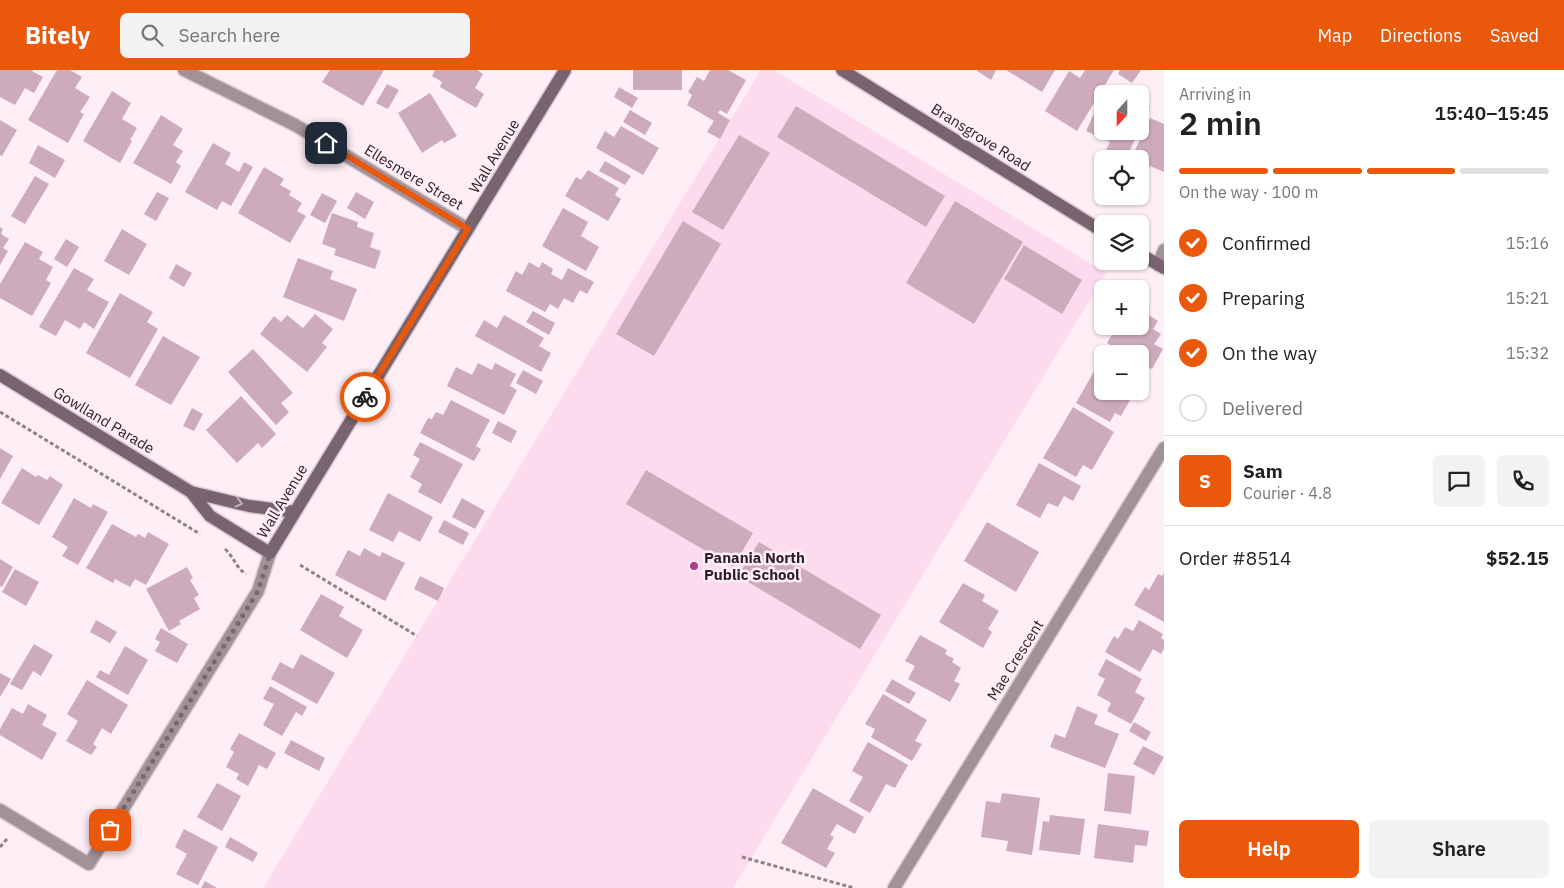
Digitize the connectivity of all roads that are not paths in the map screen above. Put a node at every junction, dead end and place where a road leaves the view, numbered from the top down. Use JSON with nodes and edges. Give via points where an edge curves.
{"nodes":[{"id":1,"x":184,"y":70,"type":"edge"},
{"id":2,"x":565,"y":70,"type":"edge"},
{"id":3,"x":842,"y":70,"type":"edge"},
{"id":4,"x":1094,"y":226,"type":"edge"},
{"id":5,"x":468,"y":229,"type":"junction"},
{"id":6,"x":1164,"y":250,"type":"edge"},
{"id":7,"x":1149,"y":259,"type":"edge"},
{"id":8,"x":1161,"y":266,"type":"edge"},
{"id":9,"x":0,"y":375,"type":"edge"},
{"id":10,"x":1164,"y":448,"type":"edge"},
{"id":11,"x":191,"y":492,"type":"junction"},
{"id":12,"x":295,"y":512,"type":"junction"},
{"id":13,"x":270,"y":554,"type":"junction"},
{"id":14,"x":0,"y":810,"type":"edge"},
{"id":15,"x":894,"y":888,"type":"edge"}],
"edges":[{"from":1,"to":5,"type":"street","name":"Ellesmere Street","via":[[319,139]]},
{"from":2,"to":5,"type":"street","name":"Wall Avenue"},
{"from":3,"to":4,"type":"street","name":"Bransgrove Road"},
{"from":5,"to":12,"type":"street","name":"Wall Avenue"},
{"from":6,"to":8,"type":"street"},
{"from":7,"to":8,"type":"street"},
{"from":9,"to":11,"type":"street","name":"Gowlland Parade"},
{"from":10,"to":15,"type":"street","name":"Mae Crescent"},
{"from":11,"to":12,"type":"street","name":"Gowlland Parade","one_way":true,"via":[[249,506]]},
{"from":11,"to":13,"type":"street","name":"Gowlland Parade","via":[[210,516]]},
{"from":12,"to":13,"type":"street","name":"Wall Avenue"},
{"from":13,"to":14,"type":"street","name":"Wall Avenue","via":[[258,591],[89,864]]}]}
